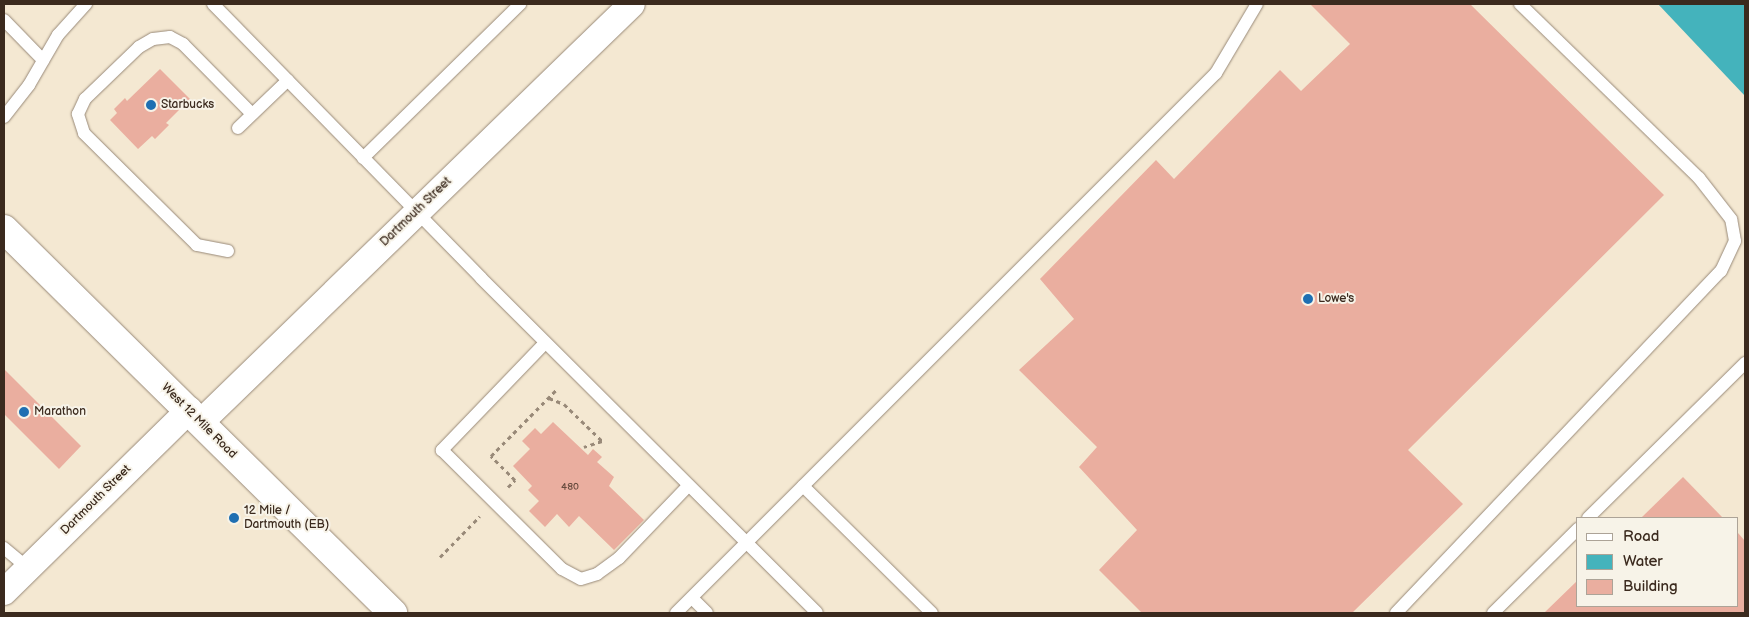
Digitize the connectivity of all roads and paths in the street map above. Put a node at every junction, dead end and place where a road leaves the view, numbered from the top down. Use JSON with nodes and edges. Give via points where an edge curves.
{"nodes":[{"id":1,"x":86,"y":4,"type":"edge"},
{"id":2,"x":213,"y":4,"type":"edge"},
{"id":3,"x":520,"y":4,"type":"edge"},
{"id":4,"x":632,"y":4,"type":"edge"},
{"id":5,"x":1257,"y":4,"type":"edge"},
{"id":6,"x":1520,"y":4,"type":"edge"},
{"id":7,"x":4,"y":20,"type":"edge"},
{"id":8,"x":44,"y":60,"type":"junction"},
{"id":9,"x":288,"y":80,"type":"junction"},
{"id":10,"x":252,"y":114,"type":"junction"},
{"id":11,"x":4,"y":117,"type":"edge"},
{"id":12,"x":238,"y":128,"type":"dead end"},
{"id":13,"x":362,"y":158,"type":"junction"},
{"id":14,"x":417,"y":212,"type":"junction"},
{"id":15,"x":4,"y":229,"type":"edge"},
{"id":16,"x":228,"y":251,"type":"dead end"},
{"id":17,"x":546,"y":343,"type":"junction"},
{"id":18,"x":1744,"y":366,"type":"edge"},
{"id":19,"x":558,"y":388,"type":"dead end"},
{"id":20,"x":549,"y":398,"type":"junction"},
{"id":21,"x":195,"y":416,"type":"junction"},
{"id":22,"x":584,"y":447,"type":"dead end"},
{"id":23,"x":688,"y":486,"type":"junction"},
{"id":24,"x":803,"y":486,"type":"junction"},
{"id":25,"x":506,"y":490,"type":"dead end"},
{"id":26,"x":485,"y":511,"type":"dead end"},
{"id":27,"x":1589,"y":517,"type":"edge"},
{"id":28,"x":1576,"y":531,"type":"edge"},
{"id":29,"x":747,"y":544,"type":"junction"},
{"id":30,"x":4,"y":548,"type":"edge"},
{"id":31,"x":440,"y":557,"type":"dead end"},
{"id":32,"x":28,"y":568,"type":"junction"},
{"id":33,"x":4,"y":592,"type":"edge"},
{"id":34,"x":692,"y":598,"type":"junction"},
{"id":35,"x":393,"y":613,"type":"edge"},
{"id":36,"x":676,"y":613,"type":"edge"},
{"id":37,"x":707,"y":613,"type":"edge"},
{"id":38,"x":817,"y":613,"type":"edge"},
{"id":39,"x":932,"y":613,"type":"edge"},
{"id":40,"x":1396,"y":613,"type":"edge"},
{"id":41,"x":1493,"y":613,"type":"edge"}],
"edges":[{"from":1,"to":8,"type":"lane","via":[[58,35]]},
{"from":2,"to":9,"type":"lane"},
{"from":3,"to":13,"type":"lane"},
{"from":4,"to":14,"type":"street","name":"Dartmouth Street"},
{"from":5,"to":24,"type":"lane","via":[[1216,73]]},
{"from":6,"to":40,"type":"lane","via":[[1699,178],[1731,219],[1735,241],[1721,271]]},
{"from":7,"to":8,"type":"lane"},
{"from":8,"to":11,"type":"lane","via":[[29,86]]},
{"from":9,"to":10,"type":"lane"},
{"from":9,"to":13,"type":"lane"},
{"from":10,"to":12,"type":"lane"},
{"from":10,"to":16,"type":"lane","via":[[183,44],[170,37],[153,39],[139,47],[85,99],[78,114],[84,132],[197,244]]},
{"from":13,"to":14,"type":"lane"},
{"from":14,"to":17,"type":"lane"},
{"from":14,"to":21,"type":"street","name":"Dartmouth Street"},
{"from":15,"to":21,"type":"main road","name":"West 12 Mile Road"},
{"from":17,"to":23,"type":"lane"},
{"from":17,"to":23,"type":"lane","via":[[442,450],[562,569],[581,579],[597,574],[619,558]]},
{"from":18,"to":27,"type":"lane"},
{"from":19,"to":20,"type":"path"},
{"from":20,"to":22,"type":"path","via":[[564,404],[602,441]]},
{"from":20,"to":25,"type":"path","via":[[491,456],[515,480]]},
{"from":21,"to":32,"type":"street","name":"Dartmouth Street"},
{"from":21,"to":35,"type":"main road","name":"West 12 Mile Road"},
{"from":23,"to":29,"type":"lane"},
{"from":24,"to":29,"type":"lane"},
{"from":24,"to":39,"type":"lane"},
{"from":26,"to":31,"type":"path"},
{"from":28,"to":41,"type":"lane"},
{"from":29,"to":34,"type":"lane"},
{"from":29,"to":38,"type":"lane"},
{"from":30,"to":32,"type":"lane"},
{"from":32,"to":33,"type":"street","name":"Dartmouth Street"},
{"from":34,"to":36,"type":"lane"},
{"from":34,"to":37,"type":"lane"}]}
